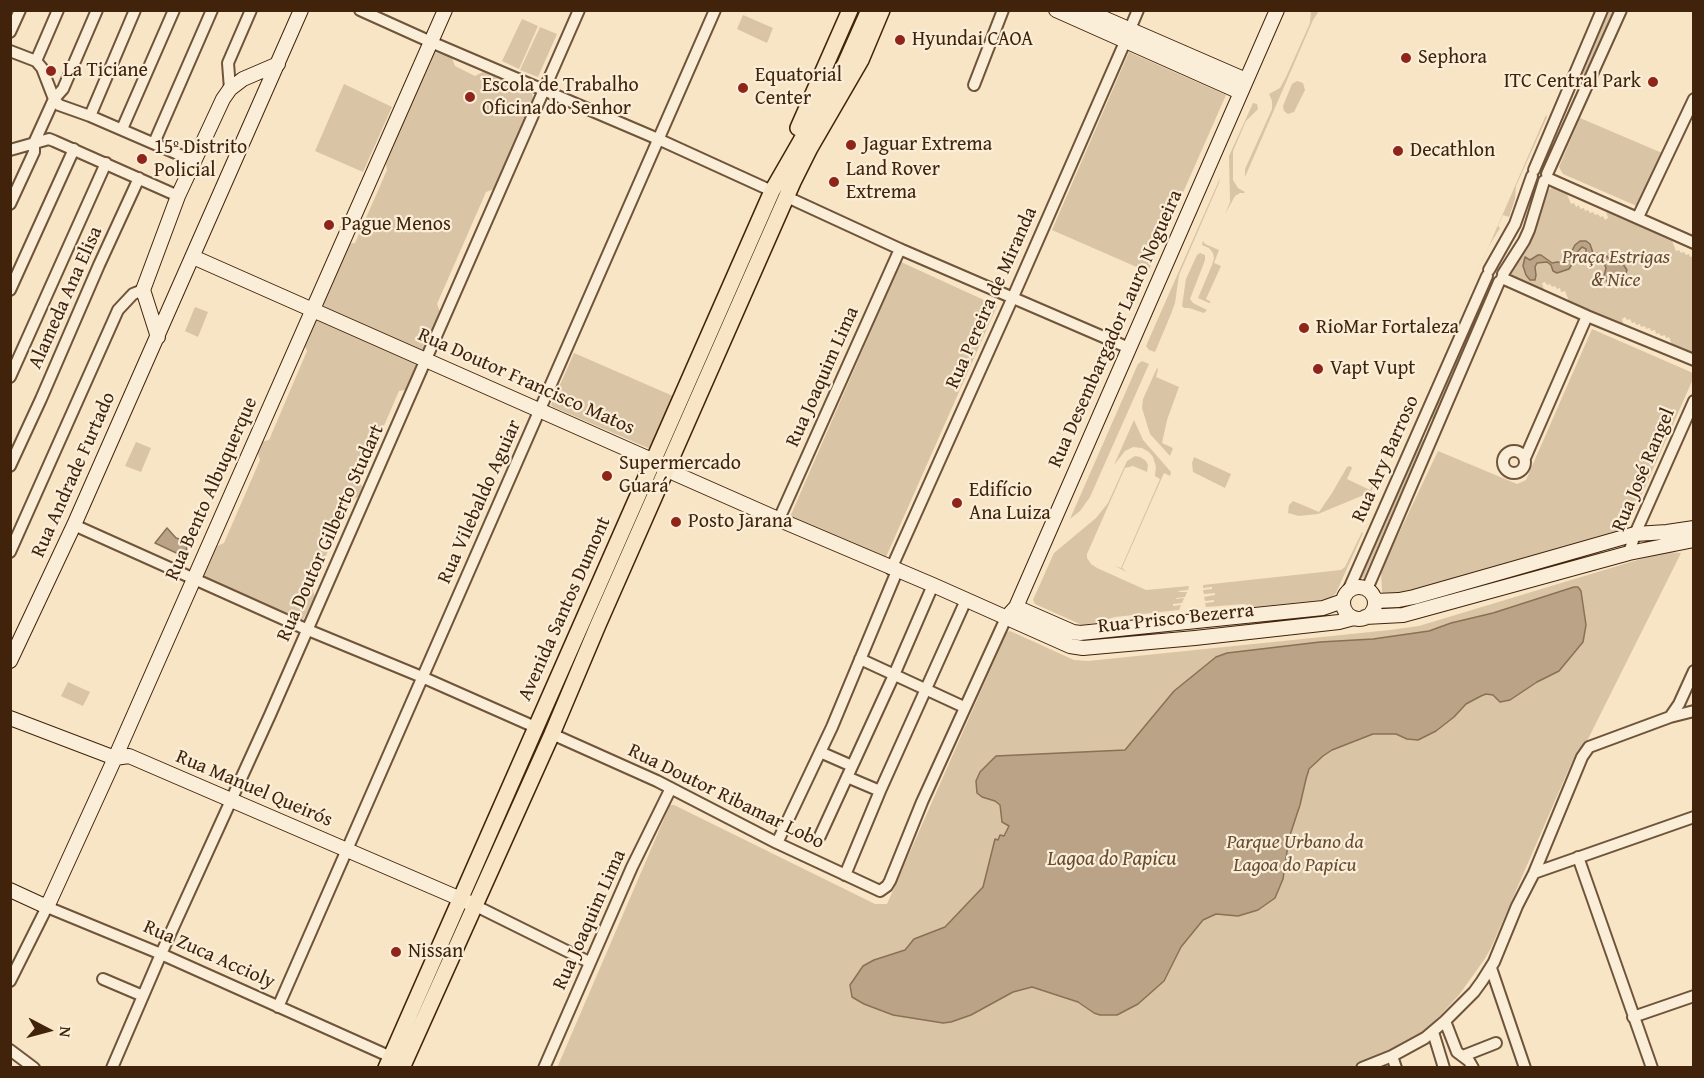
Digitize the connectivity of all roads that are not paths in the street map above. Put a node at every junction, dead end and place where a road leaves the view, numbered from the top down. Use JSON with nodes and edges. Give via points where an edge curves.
{"nodes":[{"id":1,"x":20,"y":10,"type":"edge"},
{"id":2,"x":58,"y":10,"type":"edge"},
{"id":3,"x":97,"y":10,"type":"edge"},
{"id":4,"x":135,"y":10,"type":"edge"},
{"id":5,"x":174,"y":10,"type":"edge"},
{"id":6,"x":212,"y":10,"type":"edge"},
{"id":7,"x":251,"y":10,"type":"edge"},
{"id":8,"x":301,"y":10,"type":"edge"},
{"id":9,"x":360,"y":10,"type":"edge"},
{"id":10,"x":445,"y":10,"type":"edge"},
{"id":11,"x":579,"y":10,"type":"edge"},
{"id":12,"x":715,"y":10,"type":"edge"},
{"id":13,"x":850,"y":10,"type":"edge"},
{"id":14,"x":869,"y":10,"type":"edge"},
{"id":15,"x":882,"y":10,"type":"edge"},
{"id":16,"x":1003,"y":10,"type":"edge"},
{"id":17,"x":1056,"y":10,"type":"edge"},
{"id":18,"x":1085,"y":10,"type":"edge"},
{"id":19,"x":1138,"y":10,"type":"edge"},
{"id":20,"x":1277,"y":10,"type":"edge"},
{"id":21,"x":1602,"y":10,"type":"edge"},
{"id":22,"x":1621,"y":10,"type":"edge"},
{"id":23,"x":10,"y":32,"type":"edge"},
{"id":24,"x":1127,"y":35,"type":"junction"},
{"id":25,"x":430,"y":42,"type":"junction"},
{"id":26,"x":10,"y":51,"type":"edge"},
{"id":27,"x":36,"y":62,"type":"junction"},
{"id":28,"x":278,"y":64,"type":"junction"},
{"id":29,"x":1570,"y":83,"type":"junction"},
{"id":30,"x":974,"y":85,"type":"dead end"},
{"id":31,"x":1243,"y":86,"type":"junction"},
{"id":32,"x":230,"y":89,"type":"junction"},
{"id":33,"x":1584,"y":89,"type":"junction"},
{"id":34,"x":543,"y":90,"type":"junction"},
{"id":35,"x":54,"y":99,"type":"junction"},
{"id":36,"x":1694,"y":99,"type":"edge"},
{"id":37,"x":90,"y":116,"type":"junction"},
{"id":38,"x":122,"y":129,"type":"junction"},
{"id":39,"x":658,"y":139,"type":"junction"},
{"id":40,"x":34,"y":143,"type":"junction"},
{"id":41,"x":154,"y":143,"type":"junction"},
{"id":42,"x":74,"y":149,"type":"junction"},
{"id":43,"x":10,"y":150,"type":"edge"},
{"id":44,"x":794,"y":152,"type":"junction"},
{"id":45,"x":194,"y":161,"type":"junction"},
{"id":46,"x":106,"y":163,"type":"junction"},
{"id":47,"x":1533,"y":173,"type":"junction"},
{"id":48,"x":139,"y":178,"type":"junction"},
{"id":49,"x":1546,"y":178,"type":"junction"},
{"id":50,"x":779,"y":194,"type":"junction"},
{"id":51,"x":178,"y":196,"type":"junction"},
{"id":52,"x":10,"y":204,"type":"edge"},
{"id":53,"x":1638,"y":217,"type":"junction"},
{"id":54,"x":1694,"y":243,"type":"edge"},
{"id":55,"x":900,"y":249,"type":"junction"},
{"id":56,"x":193,"y":257,"type":"junction"},
{"id":57,"x":1488,"y":273,"type":"junction"},
{"id":58,"x":1501,"y":278,"type":"junction"},
{"id":59,"x":10,"y":290,"type":"edge"},
{"id":60,"x":143,"y":290,"type":"junction"},
{"id":61,"x":1013,"y":297,"type":"junction"},
{"id":62,"x":313,"y":310,"type":"junction"},
{"id":63,"x":1587,"y":316,"type":"junction"},
{"id":64,"x":717,"y":336,"type":"junction"},
{"id":65,"x":158,"y":337,"type":"junction"},
{"id":66,"x":1129,"y":348,"type":"junction"},
{"id":67,"x":426,"y":360,"type":"junction"},
{"id":68,"x":1694,"y":360,"type":"edge"},
{"id":69,"x":10,"y":377,"type":"edge"},
{"id":70,"x":1694,"y":401,"type":"edge"},
{"id":71,"x":540,"y":410,"type":"junction"},
{"id":72,"x":1421,"y":426,"type":"junction"},
{"id":73,"x":1433,"y":434,"type":"junction"},
{"id":74,"x":1525,"y":458,"type":"dead end"},
{"id":75,"x":653,"y":461,"type":"junction"},
{"id":76,"x":10,"y":466,"type":"edge"},
{"id":77,"x":667,"y":469,"type":"junction"},
{"id":78,"x":780,"y":519,"type":"junction"},
{"id":79,"x":74,"y":525,"type":"junction"},
{"id":80,"x":1694,"y":528,"type":"edge"},
{"id":81,"x":1635,"y":534,"type":"junction"},
{"id":82,"x":1694,"y":540,"type":"edge"},
{"id":83,"x":10,"y":552,"type":"edge"},
{"id":84,"x":1629,"y":553,"type":"junction"},
{"id":85,"x":894,"y":570,"type":"junction"},
{"id":86,"x":194,"y":579,"type":"junction"},
{"id":87,"x":933,"y":585,"type":"junction"},
{"id":88,"x":1371,"y":595,"type":"junction"},
{"id":89,"x":1346,"y":596,"type":"junction"},
{"id":90,"x":593,"y":597,"type":"junction"},
{"id":91,"x":966,"y":600,"type":"junction"},
{"id":92,"x":608,"y":604,"type":"junction"},
{"id":93,"x":1016,"y":607,"type":"junction"},
{"id":94,"x":583,"y":618,"type":"junction"},
{"id":95,"x":1006,"y":618,"type":"junction"},
{"id":96,"x":1360,"y":618,"type":"junction"},
{"id":97,"x":598,"y":625,"type":"junction"},
{"id":98,"x":308,"y":630,"type":"junction"},
{"id":99,"x":860,"y":659,"type":"junction"},
{"id":100,"x":10,"y":661,"type":"edge"},
{"id":101,"x":894,"y":675,"type":"junction"},
{"id":102,"x":422,"y":677,"type":"junction"},
{"id":103,"x":1693,"y":678,"type":"edge"},
{"id":104,"x":926,"y":689,"type":"junction"},
{"id":105,"x":964,"y":708,"type":"junction"},
{"id":106,"x":1694,"y":711,"type":"edge"},
{"id":107,"x":12,"y":717,"type":"edge"},
{"id":108,"x":1670,"y":717,"type":"junction"},
{"id":109,"x":535,"y":727,"type":"junction"},
{"id":110,"x":552,"y":734,"type":"junction"},
{"id":111,"x":820,"y":752,"type":"junction"},
{"id":112,"x":115,"y":758,"type":"junction"},
{"id":113,"x":852,"y":766,"type":"junction"},
{"id":114,"x":847,"y":777,"type":"junction"},
{"id":115,"x":671,"y":788,"type":"junction"},
{"id":116,"x":880,"y":791,"type":"junction"},
{"id":117,"x":232,"y":801,"type":"junction"},
{"id":118,"x":1694,"y":817,"type":"edge"},
{"id":119,"x":820,"y":836,"type":"dead end"},
{"id":120,"x":777,"y":843,"type":"junction"},
{"id":121,"x":346,"y":850,"type":"junction"},
{"id":122,"x":1578,"y":856,"type":"junction"},
{"id":123,"x":1534,"y":873,"type":"junction"},
{"id":124,"x":845,"y":875,"type":"junction"},
{"id":125,"x":883,"y":889,"type":"joint"},
{"id":126,"x":10,"y":890,"type":"edge"},
{"id":127,"x":467,"y":902,"type":"junction"},
{"id":128,"x":46,"y":907,"type":"junction"},
{"id":129,"x":161,"y":954,"type":"junction"},
{"id":130,"x":589,"y":962,"type":"junction"},
{"id":131,"x":1491,"y":968,"type":"junction"},
{"id":132,"x":103,"y":979,"type":"dead end"},
{"id":133,"x":10,"y":981,"type":"edge"},
{"id":134,"x":143,"y":996,"type":"junction"},
{"id":135,"x":1694,"y":996,"type":"edge"},
{"id":136,"x":278,"y":1007,"type":"junction"},
{"id":137,"x":1633,"y":1017,"type":"junction"},
{"id":138,"x":1445,"y":1021,"type":"junction"},
{"id":139,"x":1433,"y":1032,"type":"junction"},
{"id":140,"x":1496,"y":1043,"type":"dead end"},
{"id":141,"x":10,"y":1050,"type":"edge"},
{"id":142,"x":1460,"y":1054,"type":"junction"},
{"id":143,"x":1392,"y":1056,"type":"junction"},
{"id":144,"x":1442,"y":1063,"type":"edge"},
{"id":145,"x":393,"y":1064,"type":"edge"},
{"id":146,"x":34,"y":1068,"type":"edge"},
{"id":147,"x":112,"y":1068,"type":"edge"},
{"id":148,"x":544,"y":1068,"type":"edge"},
{"id":149,"x":1362,"y":1068,"type":"edge"},
{"id":150,"x":1396,"y":1068,"type":"edge"},
{"id":151,"x":1473,"y":1068,"type":"edge"},
{"id":152,"x":1525,"y":1068,"type":"edge"},
{"id":153,"x":1652,"y":1068,"type":"edge"}],
"edges":[{"from":1,"to":23,"type":"street"},
{"from":2,"to":27,"type":"street"},
{"from":3,"to":35,"type":"street","via":[[63,89]]},
{"from":4,"to":37,"type":"street"},
{"from":5,"to":38,"type":"street"},
{"from":6,"to":41,"type":"street"},
{"from":7,"to":32,"type":"street","via":[[228,63]]},
{"from":8,"to":28,"type":"street","name":"Rua Andrade Furtado"},
{"from":9,"to":25,"type":"street"},
{"from":10,"to":25,"type":"street","name":"Rua Bento Albuquerque"},
{"from":11,"to":34,"type":"street","name":"Rua Doutor Gilberto Studart"},
{"from":12,"to":39,"type":"street","name":"Rua Vilebaldo Aguiar"},
{"from":13,"to":44,"type":"main road","via":[[799,127]]},
{"from":14,"to":44,"type":"main road","name":"Avenida Santos Dumont","via":[[845,64]]},
{"from":15,"to":50,"type":"main road","name":"Avenida Santos Dumont","via":[[861,60]]},
{"from":16,"to":30,"type":"street"},
{"from":17,"to":24,"type":"street"},
{"from":18,"to":24,"type":"street"},
{"from":19,"to":24,"type":"street","name":"Rua Pereira de Miranda"},
{"from":20,"to":31,"type":"street","name":"Rua Desembargador Lauro Nogueira"},
{"from":21,"to":29,"type":"street","name":"Rua Ary Barroso"},
{"from":22,"to":33,"type":"street","name":"Rua Ary Barroso"},
{"from":24,"to":31,"type":"street"},
{"from":24,"to":61,"type":"street","name":"Rua Pereira de Miranda"},
{"from":25,"to":34,"type":"street"},
{"from":25,"to":62,"type":"street","name":"Rua Bento Albuquerque"},
{"from":26,"to":27,"type":"street"},
{"from":27,"to":35,"type":"street"},
{"from":28,"to":32,"type":"street"},
{"from":28,"to":56,"type":"street","name":"Rua Andrade Furtado"},
{"from":29,"to":33,"type":"street"},
{"from":29,"to":47,"type":"street","name":"Rua Ary Barroso"},
{"from":31,"to":66,"type":"street","name":"Rua Desembargador Lauro Nogueira"},
{"from":32,"to":45,"type":"street"},
{"from":33,"to":49,"type":"street","name":"Rua Ary Barroso"},
{"from":34,"to":39,"type":"street"},
{"from":34,"to":67,"type":"street","name":"Rua Doutor Gilberto Studart"},
{"from":35,"to":37,"type":"street","via":[[59,105]]},
{"from":35,"to":40,"type":"street"},
{"from":36,"to":53,"type":"street"},
{"from":37,"to":38,"type":"street"},
{"from":38,"to":41,"type":"street"},
{"from":39,"to":50,"type":"street"},
{"from":39,"to":71,"type":"street","name":"Rua Vilebaldo Aguiar"},
{"from":40,"to":42,"type":"street","via":[[49,140]]},
{"from":40,"to":43,"type":"street"},
{"from":40,"to":52,"type":"street","via":[[34,152]]},
{"from":41,"to":45,"type":"street"},
{"from":42,"to":46,"type":"street"},
{"from":42,"to":59,"type":"street"},
{"from":44,"to":50,"type":"main road","name":"Avenida Santos Dumont"},
{"from":45,"to":51,"type":"street"},
{"from":46,"to":48,"type":"street"},
{"from":46,"to":69,"type":"street"},
{"from":47,"to":49,"type":"street","via":[[1542,168]]},
{"from":47,"to":57,"type":"street","name":"Rua Ary Barroso","via":[[1515,224]]},
{"from":48,"to":51,"type":"street"},
{"from":48,"to":76,"type":"street","name":"Alameda Ana Elisa"},
{"from":49,"to":53,"type":"street"},
{"from":49,"to":58,"type":"street","name":"Rua Ary Barroso","via":[[1529,230]]},
{"from":50,"to":55,"type":"street"},
{"from":50,"to":64,"type":"main road","name":"Avenida Santos Dumont"},
{"from":51,"to":60,"type":"street"},
{"from":53,"to":54,"type":"street"},
{"from":55,"to":61,"type":"street"},
{"from":55,"to":78,"type":"street","name":"Rua Joaquim Lima"},
{"from":56,"to":62,"type":"street","name":"Rua Doutor Francisco Matos"},
{"from":56,"to":65,"type":"street","name":"Rua Andrade Furtado"},
{"from":57,"to":58,"type":"street","via":[[1491,282]]},
{"from":57,"to":72,"type":"street","name":"Rua Ary Barroso"},
{"from":58,"to":63,"type":"street"},
{"from":58,"to":73,"type":"street","name":"Rua Ary Barroso"},
{"from":60,"to":65,"type":"street"},
{"from":60,"to":83,"type":"street","via":[[133,294],[118,310]]},
{"from":61,"to":66,"type":"street"},
{"from":61,"to":85,"type":"street","name":"Rua Pereira de Miranda"},
{"from":62,"to":67,"type":"street","name":"Rua Doutor Francisco Matos"},
{"from":62,"to":86,"type":"street","name":"Rua Bento Albuquerque"},
{"from":63,"to":68,"type":"street"},
{"from":63,"to":74,"type":"street"},
{"from":64,"to":75,"type":"main road","name":"Avenida Santos Dumont"},
{"from":64,"to":77,"type":"main road","name":"Avenida Santos Dumont"},
{"from":65,"to":79,"type":"street","name":"Rua Andrade Furtado"},
{"from":66,"to":93,"type":"street","name":"Rua Desembargador Lauro Nogueira"},
{"from":67,"to":71,"type":"street","name":"Rua Doutor Francisco Matos"},
{"from":67,"to":98,"type":"street","name":"Rua Doutor Gilberto Studart"},
{"from":70,"to":81,"type":"street","name":"Rua José Rangel"},
{"from":71,"to":75,"type":"street","name":"Rua Doutor Francisco Matos"},
{"from":71,"to":102,"type":"street","name":"Rua Vilebaldo Aguiar"},
{"from":72,"to":73,"type":"street"},
{"from":72,"to":89,"type":"street","name":"Rua Ary Barroso"},
{"from":73,"to":88,"type":"street","name":"Rua Ary Barroso"},
{"from":75,"to":77,"type":"street","name":"Rua Doutor Francisco Matos"},
{"from":75,"to":90,"type":"main road","name":"Avenida Santos Dumont"},
{"from":77,"to":78,"type":"street","name":"Rua Doutor Francisco Matos"},
{"from":77,"to":92,"type":"main road","name":"Avenida Santos Dumont"},
{"from":78,"to":85,"type":"street","name":"Rua Doutor Francisco Matos"},
{"from":79,"to":86,"type":"street"},
{"from":79,"to":100,"type":"street","name":"Rua Andrade Furtado"},
{"from":80,"to":81,"type":"street"},
{"from":81,"to":84,"type":"street","name":"Rua José Rangel"},
{"from":81,"to":88,"type":"street","via":[[1414,597],[1399,600]]},
{"from":82,"to":84,"type":"street","name":"Rua Prisco Bezerra"},
{"from":84,"to":96,"type":"street","name":"Rua Prisco Bezerra","via":[[1430,609]]},
{"from":85,"to":87,"type":"street","name":"Rua Doutor Francisco Matos"},
{"from":85,"to":99,"type":"street","name":"Rua Pereira de Miranda"},
{"from":86,"to":98,"type":"street"},
{"from":86,"to":112,"type":"street","name":"Rua Bento Albuquerque"},
{"from":87,"to":91,"type":"street","name":"Rua Doutor Francisco Matos"},
{"from":87,"to":101,"type":"street"},
{"from":88,"to":89,"type":"street","via":[[1357,587]]},
{"from":88,"to":96,"type":"street","via":[[1374,608],[1371,614]]},
{"from":89,"to":93,"type":"street","name":"Rua Prisco Bezerra","via":[[1323,608],[1080,633]]},
{"from":89,"to":96,"type":"street","via":[[1346,612]]},
{"from":90,"to":92,"type":"main road"},
{"from":90,"to":94,"type":"main road","name":"Avenida Santos Dumont"},
{"from":91,"to":95,"type":"street","name":"Rua Doutor Francisco Matos"},
{"from":91,"to":104,"type":"street"},
{"from":92,"to":97,"type":"main road","name":"Avenida Santos Dumont"},
{"from":93,"to":95,"type":"street","name":"Rua Desembargador Lauro Nogueira"},
{"from":94,"to":97,"type":"main road"},
{"from":94,"to":109,"type":"main road","name":"Avenida Santos Dumont"},
{"from":95,"to":96,"type":"street","name":"Rua Prisco Bezerra","via":[[1083,648]]},
{"from":95,"to":105,"type":"street","name":"Rua Desembargador Lauro Nogueira"},
{"from":97,"to":110,"type":"main road","name":"Avenida Santos Dumont"},
{"from":98,"to":102,"type":"street"},
{"from":98,"to":117,"type":"street","name":"Rua Doutor Gilberto Studart"},
{"from":99,"to":101,"type":"street"},
{"from":99,"to":111,"type":"street","name":"Rua Pereira de Miranda"},
{"from":101,"to":104,"type":"street"},
{"from":101,"to":113,"type":"street"},
{"from":102,"to":109,"type":"street"},
{"from":102,"to":121,"type":"street","name":"Rua Vilebaldo Aguiar"},
{"from":103,"to":108,"type":"street"},
{"from":104,"to":105,"type":"street"},
{"from":104,"to":116,"type":"street"},
{"from":105,"to":125,"type":"street","name":"Rua Desembargador Lauro Nogueira","via":[[890,881]]},
{"from":106,"to":108,"type":"street"},
{"from":107,"to":112,"type":"street","name":"Rua Manuel Queirós"},
{"from":108,"to":123,"type":"street","via":[[1589,747]]},
{"from":109,"to":127,"type":"main road","name":"Avenida Santos Dumont"},
{"from":110,"to":115,"type":"street","name":"Rua Doutor Ribamar Lobo"},
{"from":110,"to":127,"type":"main road","name":"Avenida Santos Dumont"},
{"from":111,"to":113,"type":"street"},
{"from":111,"to":120,"type":"street","name":"Rua Pereira de Miranda"},
{"from":112,"to":117,"type":"street","name":"Rua Manuel Queirós","via":[[129,756]]},
{"from":112,"to":128,"type":"street","name":"Rua Bento Albuquerque"},
{"from":113,"to":114,"type":"street"},
{"from":114,"to":116,"type":"street"},
{"from":114,"to":119,"type":"street"},
{"from":115,"to":120,"type":"street","name":"Rua Doutor Ribamar Lobo"},
{"from":115,"to":130,"type":"street","name":"Rua Joaquim Lima"},
{"from":116,"to":124,"type":"street"},
{"from":117,"to":121,"type":"street","name":"Rua Manuel Queirós"},
{"from":117,"to":129,"type":"street","name":"Rua Doutor Gilberto Studart"},
{"from":118,"to":122,"type":"street"},
{"from":120,"to":124,"type":"street","name":"Rua Doutor Ribamar Lobo"},
{"from":121,"to":127,"type":"street","name":"Rua Manuel Queirós"},
{"from":121,"to":136,"type":"street","name":"Rua Vilebaldo Aguiar"},
{"from":122,"to":123,"type":"street"},
{"from":122,"to":137,"type":"street"},
{"from":123,"to":131,"type":"street"},
{"from":124,"to":125,"type":"street","name":"Rua Doutor Ribamar Lobo"},
{"from":126,"to":128,"type":"street","name":"Rua Zuca Accioly"},
{"from":127,"to":130,"type":"street"},
{"from":127,"to":145,"type":"main road","name":"Avenida Santos Dumont"},
{"from":128,"to":129,"type":"street","name":"Rua Zuca Accioly"},
{"from":128,"to":133,"type":"street","name":"Rua Bento Albuquerque"},
{"from":129,"to":134,"type":"street","name":"Rua Doutor Gilberto Studart"},
{"from":129,"to":136,"type":"street","name":"Rua Zuca Accioly"},
{"from":130,"to":148,"type":"street","name":"Rua Joaquim Lima"},
{"from":131,"to":138,"type":"street"},
{"from":131,"to":152,"type":"street"},
{"from":132,"to":134,"type":"street"},
{"from":134,"to":147,"type":"street","name":"Rua Doutor Gilberto Studart"},
{"from":135,"to":137,"type":"street"},
{"from":136,"to":145,"type":"street","name":"Rua Zuca Accioly"},
{"from":137,"to":153,"type":"street"},
{"from":138,"to":139,"type":"street"},
{"from":138,"to":142,"type":"street"},
{"from":139,"to":143,"type":"street"},
{"from":139,"to":144,"type":"street"},
{"from":140,"to":142,"type":"street"},
{"from":141,"to":146,"type":"street"},
{"from":142,"to":144,"type":"street"},
{"from":142,"to":151,"type":"street"},
{"from":143,"to":149,"type":"street"},
{"from":143,"to":150,"type":"street"}]}
